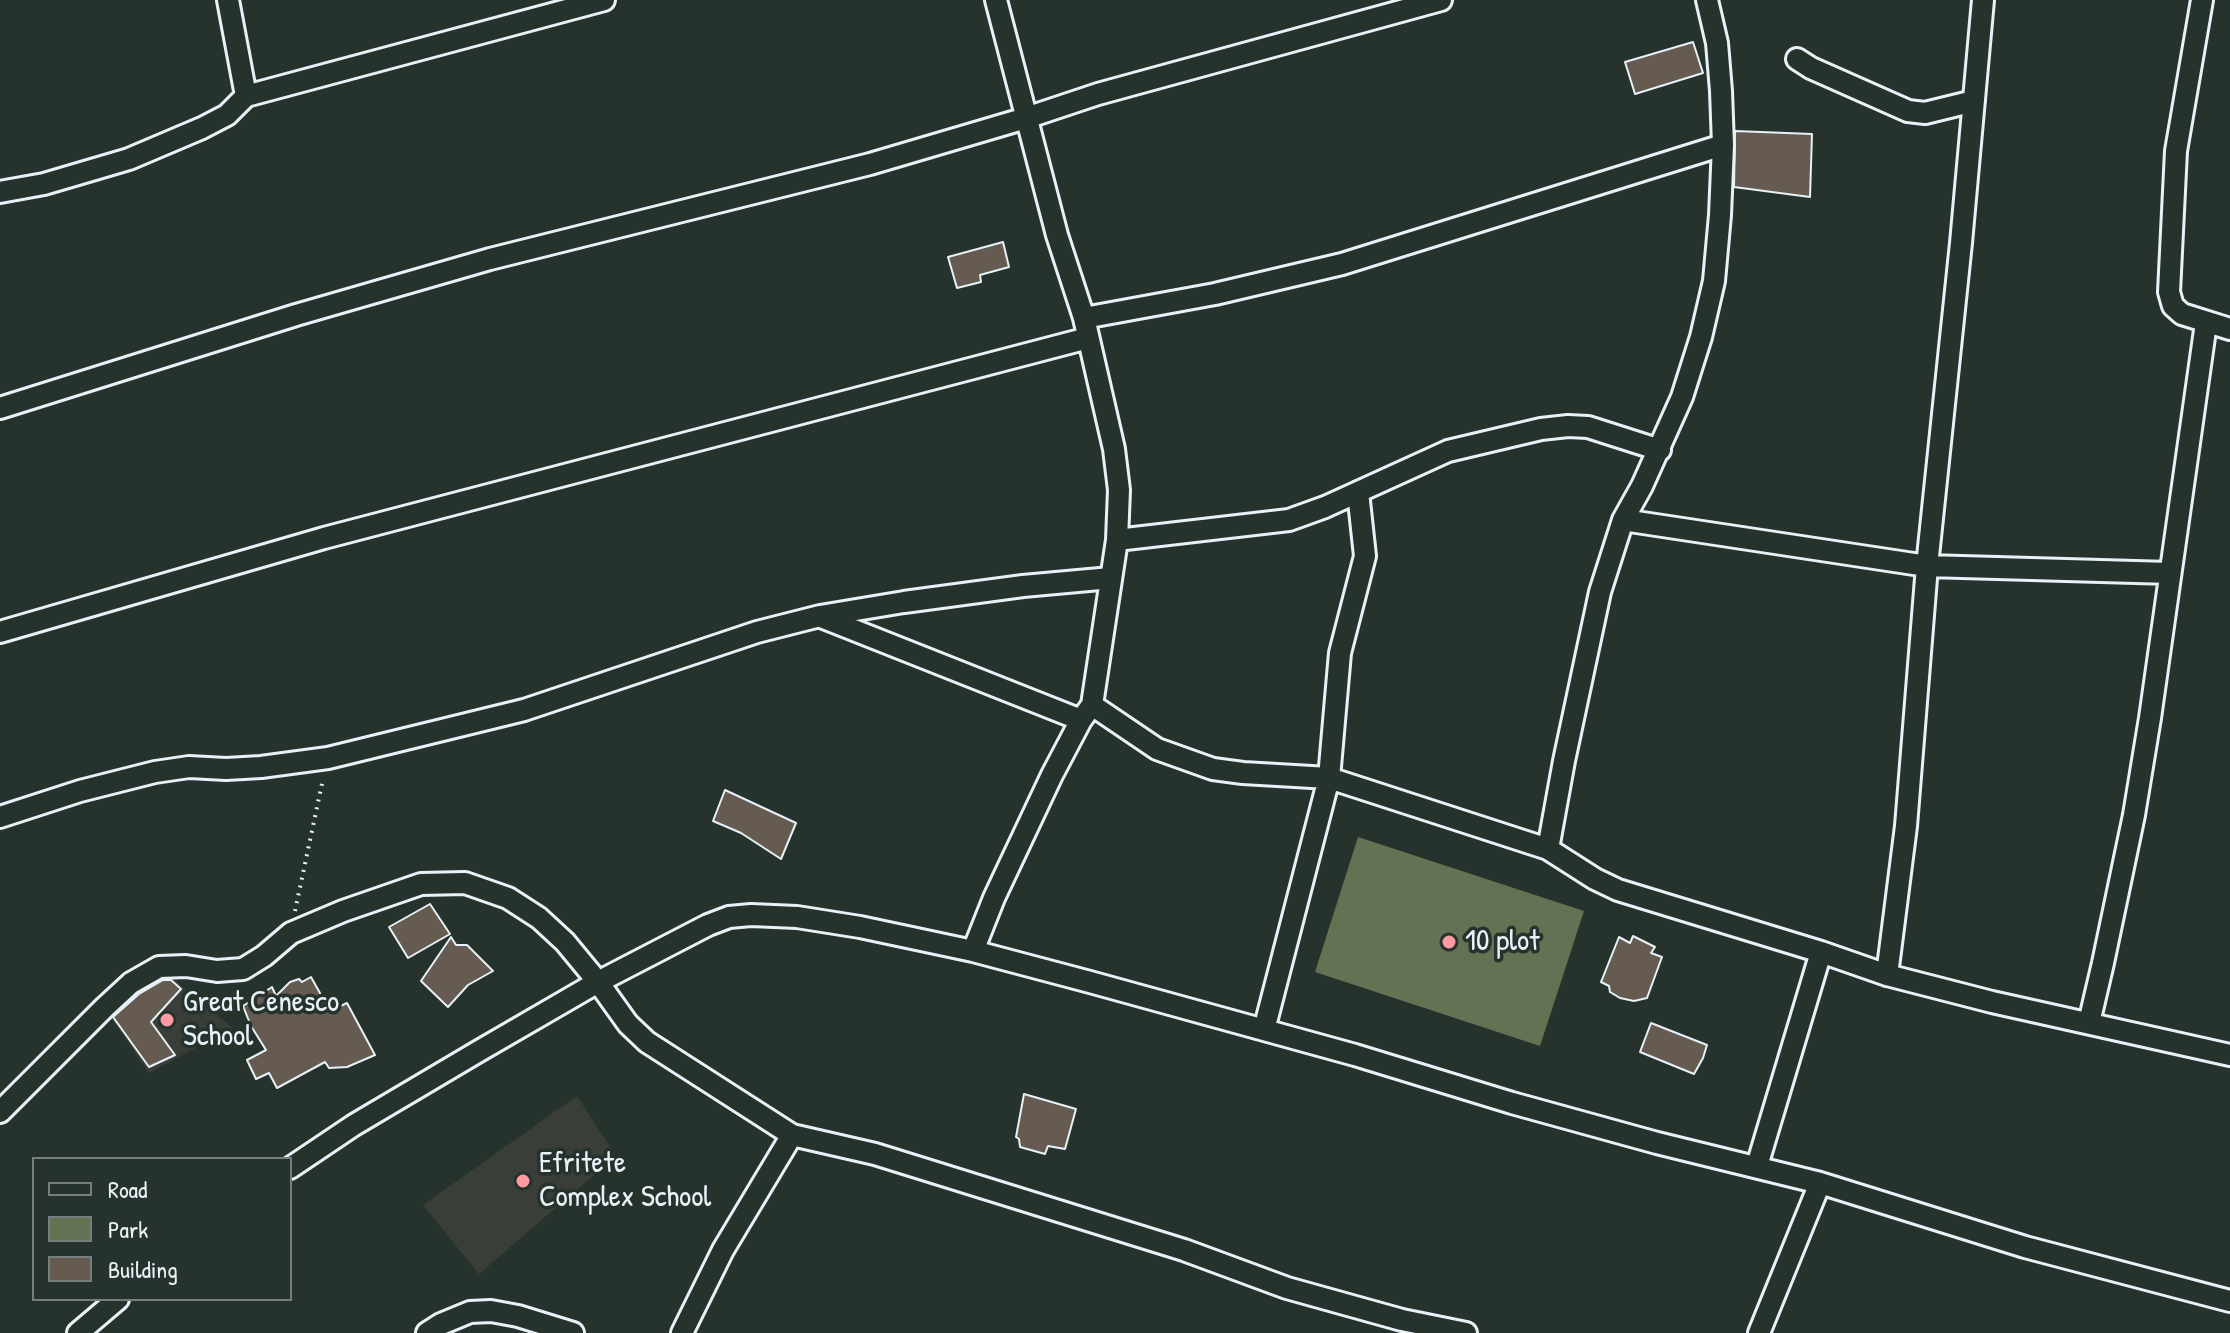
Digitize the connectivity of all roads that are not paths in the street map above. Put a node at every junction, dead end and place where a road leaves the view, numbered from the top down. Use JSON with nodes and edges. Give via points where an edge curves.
{"nodes":[{"id":1,"x":228,"y":0,"type":"edge"},
{"id":2,"x":604,"y":0,"type":"edge"},
{"id":3,"x":996,"y":0,"type":"edge"},
{"id":4,"x":1441,"y":0,"type":"edge"},
{"id":5,"x":1707,"y":0,"type":"edge"},
{"id":6,"x":1983,"y":0,"type":"edge"},
{"id":7,"x":2202,"y":0,"type":"edge"},
{"id":8,"x":1797,"y":59,"type":"dead end"},
{"id":9,"x":246,"y":96,"type":"junction"},
{"id":10,"x":1974,"y":101,"type":"junction"},
{"id":11,"x":1026,"y":118,"type":"junction"},
{"id":12,"x":1723,"y":145,"type":"junction"},
{"id":13,"x":0,"y":192,"type":"edge"},
{"id":14,"x":2206,"y":323,"type":"junction"},
{"id":15,"x":1086,"y":328,"type":"junction"},
{"id":16,"x":2230,"y":329,"type":"edge"},
{"id":17,"x":0,"y":408,"type":"edge"},
{"id":18,"x":1660,"y":450,"type":"junction"},
{"id":19,"x":1358,"y":492,"type":"junction"},
{"id":20,"x":1623,"y":520,"type":"junction"},
{"id":21,"x":1117,"y":540,"type":"junction"},
{"id":22,"x":1927,"y":566,"type":"junction"},
{"id":23,"x":2170,"y":573,"type":"junction"},
{"id":24,"x":1111,"y":578,"type":"junction"},
{"id":25,"x":820,"y":616,"type":"junction"},
{"id":26,"x":0,"y":632,"type":"edge"},
{"id":27,"x":1087,"y":712,"type":"junction"},
{"id":28,"x":1329,"y":778,"type":"junction"},
{"id":29,"x":0,"y":817,"type":"edge"},
{"id":30,"x":1548,"y":849,"type":"junction"},
{"id":31,"x":973,"y":951,"type":"junction"},
{"id":32,"x":1821,"y":952,"type":"junction"},
{"id":33,"x":1887,"y":975,"type":"junction"},
{"id":34,"x":598,"y":982,"type":"junction"},
{"id":35,"x":2089,"y":1023,"type":"junction"},
{"id":36,"x":1264,"y":1030,"type":"junction"},
{"id":37,"x":2230,"y":1055,"type":"edge"},
{"id":38,"x":0,"y":1112,"type":"edge"},
{"id":39,"x":792,"y":1135,"type":"junction"},
{"id":40,"x":1757,"y":1166,"type":"junction"},
{"id":41,"x":292,"y":1167,"type":"edge"},
{"id":42,"x":1820,"y":1183,"type":"junction"},
{"id":43,"x":116,"y":1301,"type":"edge"},
{"id":44,"x":2230,"y":1301,"type":"edge"},
{"id":45,"x":78,"y":1333,"type":"edge"},
{"id":46,"x":427,"y":1333,"type":"edge"},
{"id":47,"x":573,"y":1333,"type":"edge"},
{"id":48,"x":682,"y":1333,"type":"edge"},
{"id":49,"x":1466,"y":1333,"type":"edge"},
{"id":50,"x":1759,"y":1333,"type":"edge"}],
"edges":[{"from":1,"to":9,"type":"street"},
{"from":2,"to":9,"type":"street"},
{"from":3,"to":11,"type":"street"},
{"from":4,"to":11,"type":"street"},
{"from":5,"to":12,"type":"street","via":[[1717,43]]},
{"from":6,"to":10,"type":"street"},
{"from":7,"to":14,"type":"street","via":[[2176,151],[2169,292],[2182,314]]},
{"from":8,"to":10,"type":"street","via":[[1908,111],[1925,113]]},
{"from":9,"to":13,"type":"street","via":[[227,115],[129,159]]},
{"from":10,"to":22,"type":"street"},
{"from":11,"to":15,"type":"street"},
{"from":11,"to":17,"type":"street","via":[[870,164],[490,259]]},
{"from":12,"to":15,"type":"street","via":[[1342,264]]},
{"from":12,"to":18,"type":"street","via":[[1714,281],[1682,397]]},
{"from":14,"to":16,"type":"street"},
{"from":14,"to":23,"type":"street"},
{"from":15,"to":21,"type":"street","via":[[1114,449]]},
{"from":15,"to":26,"type":"street"},
{"from":18,"to":19,"type":"street","via":[[1588,427],[1541,429],[1448,451]]},
{"from":18,"to":20,"type":"street"},
{"from":19,"to":21,"type":"street","via":[[1289,520]]},
{"from":19,"to":28,"type":"street","via":[[1365,556],[1340,653]]},
{"from":20,"to":22,"type":"street"},
{"from":20,"to":30,"type":"street","via":[[1600,592]]},
{"from":21,"to":24,"type":"street"},
{"from":22,"to":23,"type":"street"},
{"from":22,"to":33,"type":"street","via":[[1906,826]]},
{"from":23,"to":35,"type":"street","via":[[2134,815]]},
{"from":24,"to":25,"type":"street"},
{"from":24,"to":27,"type":"street"},
{"from":25,"to":27,"type":"street"},
{"from":25,"to":29,"type":"street","via":[[524,710],[328,758],[155,772]]},
{"from":27,"to":28,"type":"street","via":[[1157,749],[1213,769]]},
{"from":27,"to":31,"type":"street","via":[[1014,854]]},
{"from":28,"to":30,"type":"street"},
{"from":28,"to":36,"type":"street"},
{"from":30,"to":32,"type":"street","via":[[1618,890]]},
{"from":31,"to":34,"type":"street","via":[[860,927],[751,915],[708,925]]},
{"from":31,"to":36,"type":"street"},
{"from":32,"to":33,"type":"street"},
{"from":32,"to":40,"type":"street"},
{"from":33,"to":35,"type":"street"},
{"from":34,"to":38,"type":"street","via":[[565,942],[508,898],[465,883],[421,884],[291,933],[243,969],[159,967],[131,983]]},
{"from":34,"to":39,"type":"street","via":[[647,1042]]},
{"from":34,"to":41,"type":"street"},
{"from":35,"to":37,"type":"street"},
{"from":36,"to":40,"type":"street","via":[[1526,1107]]},
{"from":39,"to":48,"type":"street","via":[[723,1250]]},
{"from":39,"to":49,"type":"street","via":[[888,1158],[1302,1292]]},
{"from":40,"to":42,"type":"street"},
{"from":42,"to":44,"type":"street","via":[[2025,1247]]},
{"from":42,"to":50,"type":"street"},
{"from":43,"to":45,"type":"street"},
{"from":46,"to":47,"type":"street","via":[[470,1312],[491,1311]]}]}
